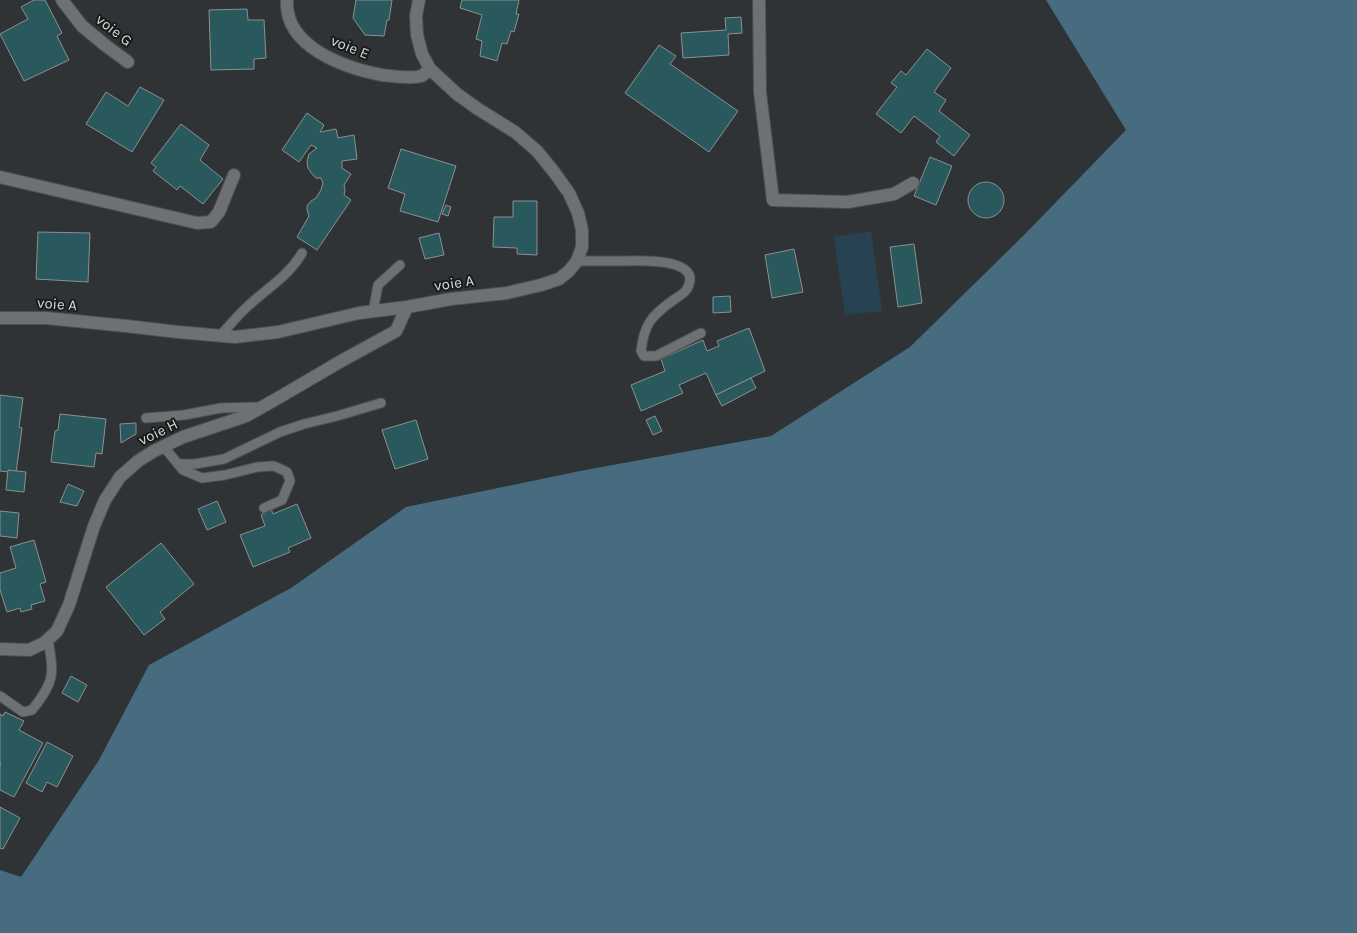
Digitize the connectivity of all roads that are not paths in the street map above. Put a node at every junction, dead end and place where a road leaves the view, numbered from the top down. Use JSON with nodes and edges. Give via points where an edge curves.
{"nodes":[{"id":1,"x":62,"y":0,"type":"edge"},
{"id":2,"x":287,"y":0,"type":"edge"},
{"id":3,"x":419,"y":0,"type":"edge"},
{"id":4,"x":759,"y":0,"type":"edge"},
{"id":5,"x":128,"y":62,"type":"dead end"},
{"id":6,"x":430,"y":69,"type":"junction"},
{"id":7,"x":234,"y":175,"type":"dead end"},
{"id":8,"x":0,"y":177,"type":"edge"},
{"id":9,"x":913,"y":183,"type":"dead end"},
{"id":10,"x":302,"y":253,"type":"dead end"},
{"id":11,"x":577,"y":261,"type":"junction"},
{"id":12,"x":400,"y":265,"type":"dead end"},
{"id":13,"x":407,"y":308,"type":"junction"},
{"id":14,"x":373,"y":312,"type":"junction"},
{"id":15,"x":0,"y":318,"type":"edge"},
{"id":16,"x":701,"y":333,"type":"dead end"},
{"id":17,"x":220,"y":336,"type":"junction"},
{"id":18,"x":381,"y":402,"type":"dead end"},
{"id":19,"x":261,"y":407,"type":"junction"},
{"id":20,"x":146,"y":418,"type":"dead end"},
{"id":21,"x":163,"y":446,"type":"junction"},
{"id":22,"x":178,"y":464,"type":"junction"},
{"id":23,"x":264,"y":508,"type":"dead end"},
{"id":24,"x":48,"y":639,"type":"junction"},
{"id":25,"x":0,"y":649,"type":"edge"},
{"id":26,"x":0,"y":696,"type":"edge"}],
"edges":[{"from":1,"to":5,"type":"street","name":"voie G","via":[[82,26]]},
{"from":2,"to":6,"type":"street","name":"voie E","via":[[290,22],[300,38],[343,65],[395,77],[420,77]]},
{"from":3,"to":6,"type":"street","via":[[416,16],[418,35],[422,54]]},
{"from":4,"to":9,"type":"street","via":[[760,92],[773,200],[848,202],[894,194]]},
{"from":6,"to":11,"type":"street","via":[[464,99],[515,132],[554,172],[578,213],[582,247]]},
{"from":7,"to":8,"type":"street","via":[[219,212],[211,222],[197,224]]},
{"from":10,"to":17,"type":"lane","via":[[277,283],[247,307]]},
{"from":11,"to":13,"type":"street","name":"voie A","via":[[559,279],[540,285]]},
{"from":11,"to":16,"type":"lane","via":[[656,261],[678,265],[687,272],[690,279],[686,290],[647,325],[642,339],[644,356],[656,356]]},
{"from":12,"to":14,"type":"lane","via":[[378,285]]},
{"from":13,"to":14,"type":"street","name":"voie A"},
{"from":13,"to":19,"type":"street","name":"voie H","via":[[396,331]]},
{"from":14,"to":17,"type":"street","name":"voie A","via":[[278,332]]},
{"from":15,"to":17,"type":"street","name":"voie A","via":[[46,318]]},
{"from":18,"to":22,"type":"lane","via":[[280,432],[224,459]]},
{"from":19,"to":20,"type":"lane","via":[[221,408]]},
{"from":19,"to":21,"type":"street","name":"voie H","via":[[246,416]]},
{"from":21,"to":22,"type":"lane"},
{"from":21,"to":24,"type":"street","name":"voie H","via":[[120,477],[105,500],[69,605],[57,631]]},
{"from":22,"to":23,"type":"lane","via":[[183,470],[202,478],[257,467],[274,466],[287,472],[290,482],[282,500]]},
{"from":24,"to":25,"type":"street","name":"voie H","via":[[29,650]]},
{"from":24,"to":26,"type":"lane","via":[[52,679],[43,697],[32,710],[23,712]]}]}
